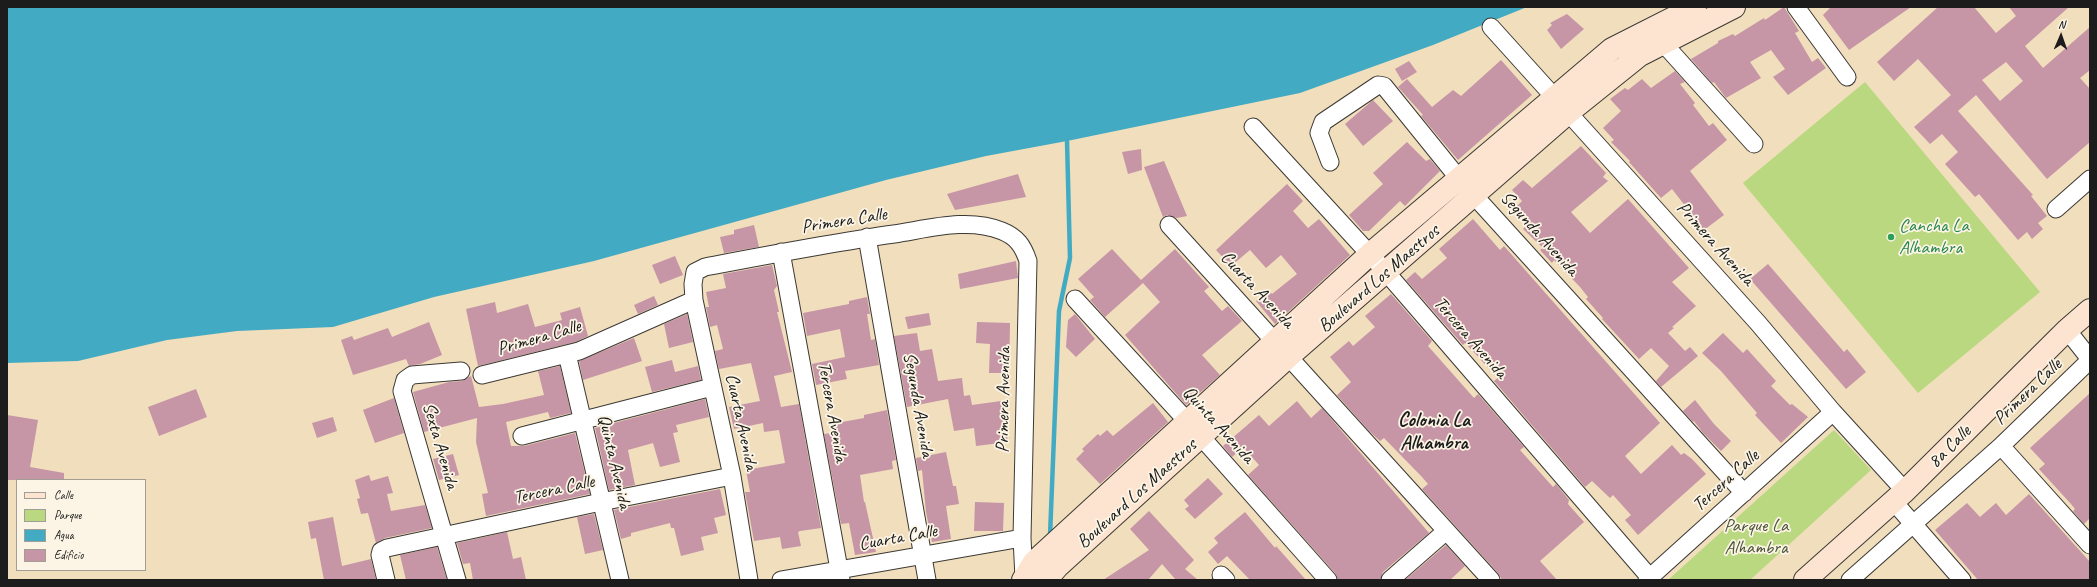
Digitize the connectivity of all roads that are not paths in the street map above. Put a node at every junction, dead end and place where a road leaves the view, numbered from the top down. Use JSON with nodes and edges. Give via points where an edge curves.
{"nodes":[{"id":1,"x":1695,"y":7,"type":"edge"},
{"id":2,"x":1734,"y":7,"type":"edge"},
{"id":3,"x":1796,"y":7,"type":"edge"},
{"id":4,"x":1491,"y":26,"type":"dead end"},
{"id":5,"x":1663,"y":43,"type":"junction"},
{"id":6,"x":1847,"y":77,"type":"dead end"},
{"id":7,"x":1562,"y":105,"type":"junction"},
{"id":8,"x":1253,"y":127,"type":"dead end"},
{"id":9,"x":1754,"y":144,"type":"dead end"},
{"id":10,"x":1330,"y":162,"type":"dead end"},
{"id":11,"x":2090,"y":179,"type":"edge"},
{"id":12,"x":1460,"y":180,"type":"junction"},
{"id":13,"x":1475,"y":195,"type":"junction"},
{"id":14,"x":2056,"y":209,"type":"dead end"},
{"id":15,"x":1169,"y":225,"type":"dead end"},
{"id":16,"x":1001,"y":230,"type":"joint"},
{"id":17,"x":867,"y":237,"type":"junction"},
{"id":18,"x":781,"y":252,"type":"junction"},
{"id":19,"x":1369,"y":255,"type":"junction"},
{"id":20,"x":695,"y":272,"type":"joint"},
{"id":21,"x":1386,"y":272,"type":"junction"},
{"id":22,"x":1074,"y":299,"type":"dead end"},
{"id":23,"x":694,"y":300,"type":"junction"},
{"id":24,"x":2090,"y":310,"type":"edge"},
{"id":25,"x":2067,"y":330,"type":"junction"},
{"id":26,"x":1282,"y":348,"type":"junction"},
{"id":27,"x":567,"y":354,"type":"junction"},
{"id":28,"x":2090,"y":360,"type":"edge"},
{"id":29,"x":461,"y":371,"type":"dead end"},
{"id":30,"x":482,"y":375,"type":"dead end"},
{"id":31,"x":712,"y":387,"type":"junction"},
{"id":32,"x":1833,"y":412,"type":"junction"},
{"id":33,"x":584,"y":420,"type":"junction"},
{"id":34,"x":1195,"y":429,"type":"junction"},
{"id":35,"x":522,"y":436,"type":"dead end"},
{"id":36,"x":2001,"y":446,"type":"junction"},
{"id":37,"x":732,"y":476,"type":"junction"},
{"id":38,"x":1744,"y":493,"type":"junction"},
{"id":39,"x":1900,"y":497,"type":"junction"},
{"id":40,"x":601,"y":502,"type":"junction"},
{"id":41,"x":1914,"y":524,"type":"junction"},
{"id":42,"x":1445,"y":532,"type":"junction"},
{"id":43,"x":444,"y":536,"type":"junction"},
{"id":44,"x":1022,"y":538,"type":"junction"},
{"id":45,"x":2090,"y":545,"type":"edge"},
{"id":46,"x":923,"y":555,"type":"junction"},
{"id":47,"x":840,"y":575,"type":"edge"},
{"id":48,"x":1025,"y":579,"type":"edge"},
{"id":49,"x":1649,"y":579,"type":"edge"},
{"id":50,"x":386,"y":580,"type":"edge"},
{"id":51,"x":457,"y":580,"type":"edge"},
{"id":52,"x":620,"y":580,"type":"edge"},
{"id":53,"x":749,"y":580,"type":"edge"},
{"id":54,"x":781,"y":580,"type":"edge"},
{"id":55,"x":927,"y":580,"type":"edge"},
{"id":56,"x":1046,"y":580,"type":"edge"},
{"id":57,"x":1328,"y":580,"type":"edge"},
{"id":58,"x":1390,"y":580,"type":"edge"},
{"id":59,"x":1491,"y":580,"type":"edge"},
{"id":60,"x":1805,"y":580,"type":"edge"},
{"id":61,"x":1850,"y":580,"type":"edge"},
{"id":62,"x":1962,"y":580,"type":"edge"}],
"edges":[{"from":1,"to":7,"type":"street","name":"Boulevard Los Maestros","via":[[1612,49]]},
{"from":2,"to":5,"type":"street","name":"Boulevard Los Maestros"},
{"from":3,"to":6,"type":"street"},
{"from":4,"to":7,"type":"street","name":"Primera Avenida"},
{"from":5,"to":7,"type":"street","name":"Boulevard Los Maestros"},
{"from":5,"to":9,"type":"street"},
{"from":7,"to":12,"type":"street","name":"Boulevard Los Maestros"},
{"from":7,"to":13,"type":"street","name":"Boulevard Los Maestros"},
{"from":7,"to":32,"type":"street","name":"Primera Avenida","via":[[1758,323]]},
{"from":8,"to":19,"type":"street","name":"Tercera Avenida"},
{"from":10,"to":12,"type":"street","name":"Segunda Avenida","via":[[1319,133],[1323,122],[1378,85],[1384,86]]},
{"from":11,"to":14,"type":"street"},
{"from":12,"to":13,"type":"street","name":"Segunda Avenida"},
{"from":12,"to":19,"type":"street","name":"Boulevard Los Maestros"},
{"from":13,"to":21,"type":"street","name":"Boulevard Los Maestros"},
{"from":13,"to":38,"type":"street","name":"Segunda Avenida"},
{"from":15,"to":26,"type":"street","name":"Cuarta Avenida"},
{"from":16,"to":17,"type":"street","name":"Primera Calle","via":[[966,224]]},
{"from":16,"to":44,"type":"street","name":"Primera Avenida","via":[[1023,246],[1028,261]]},
{"from":17,"to":18,"type":"street","name":"Primera Calle"},
{"from":17,"to":46,"type":"street","name":"Segunda Avenida"},
{"from":18,"to":20,"type":"street","name":"Primera Calle","via":[[705,267]]},
{"from":18,"to":47,"type":"street","name":"Tercera Avenida"},
{"from":19,"to":21,"type":"street","name":"Tercera Avenida"},
{"from":19,"to":26,"type":"street","name":"Boulevard Los Maestros"},
{"from":20,"to":23,"type":"street","name":"Cuarta Avenida"},
{"from":21,"to":26,"type":"street","name":"Boulevard Los Maestros"},
{"from":21,"to":49,"type":"street","name":"Tercera Avenida"},
{"from":22,"to":34,"type":"street","name":"Quinta Avenida"},
{"from":23,"to":27,"type":"street","name":"Primera Calle"},
{"from":23,"to":31,"type":"street","name":"Cuarta Avenida"},
{"from":24,"to":25,"type":"street","name":"8a Calle"},
{"from":25,"to":28,"type":"street"},
{"from":25,"to":39,"type":"street","name":"8a Calle"},
{"from":26,"to":34,"type":"street","name":"Boulevard Los Maestros"},
{"from":26,"to":42,"type":"street","name":"Cuarta Avenida"},
{"from":27,"to":30,"type":"street","name":"Primera Calle"},
{"from":27,"to":33,"type":"street","name":"Quinta Avenida"},
{"from":28,"to":36,"type":"street","name":"Primera Calle"},
{"from":29,"to":43,"type":"street","name":"Sexta Avenida","via":[[412,375],[406,380],[402,391]]},
{"from":31,"to":33,"type":"street"},
{"from":31,"to":37,"type":"street","name":"Cuarta Avenida"},
{"from":32,"to":38,"type":"street","name":"Tercera Calle"},
{"from":32,"to":39,"type":"street","name":"Primera Avenida"},
{"from":33,"to":35,"type":"street"},
{"from":33,"to":40,"type":"street","name":"Quinta Avenida"},
{"from":34,"to":48,"type":"street","name":"Boulevard Los Maestros","via":[[1034,562]]},
{"from":34,"to":56,"type":"street","name":"Boulevard Los Maestros"},
{"from":34,"to":57,"type":"street","name":"Quinta Avenida"},
{"from":36,"to":41,"type":"street","name":"Primera Calle"},
{"from":36,"to":45,"type":"street"},
{"from":37,"to":40,"type":"street","name":"Tercera Calle"},
{"from":37,"to":53,"type":"street","name":"Cuarta Avenida"},
{"from":38,"to":49,"type":"street","name":"Tercera Calle"},
{"from":39,"to":41,"type":"street","name":"Primera Avenida"},
{"from":39,"to":60,"type":"street","name":"8a Calle"},
{"from":40,"to":43,"type":"street","name":"Tercera Calle"},
{"from":40,"to":52,"type":"street","name":"Quinta Avenida"},
{"from":41,"to":61,"type":"street","name":"Primera Calle"},
{"from":41,"to":62,"type":"street","name":"Primera Avenida"},
{"from":42,"to":58,"type":"street"},
{"from":42,"to":59,"type":"street","name":"Cuarta Avenida"},
{"from":43,"to":50,"type":"street","name":"Tercera Calle","via":[[381,551]]},
{"from":43,"to":51,"type":"street","name":"Sexta Avenida"},
{"from":44,"to":46,"type":"street","name":"Cuarta Calle"},
{"from":44,"to":48,"type":"street","name":"Primera Avenida"},
{"from":46,"to":47,"type":"street","name":"Cuarta Calle"},
{"from":46,"to":55,"type":"street","name":"Segunda Avenida"},
{"from":47,"to":54,"type":"street","name":"Cuarta Calle"}]}
